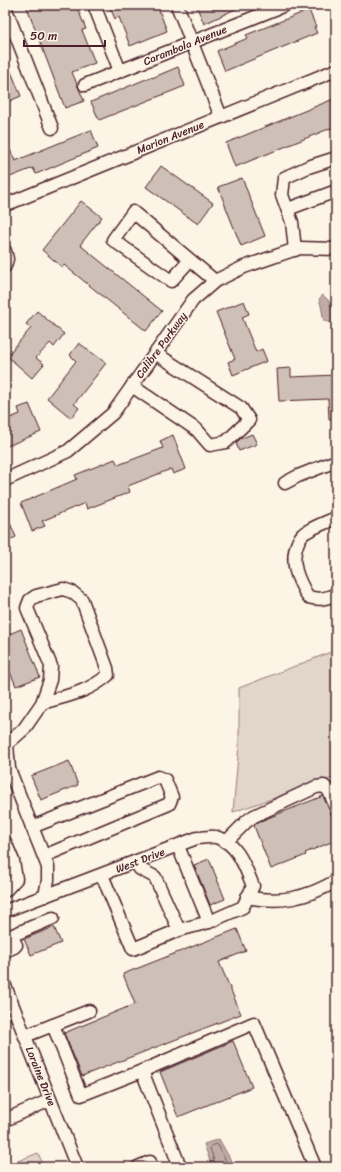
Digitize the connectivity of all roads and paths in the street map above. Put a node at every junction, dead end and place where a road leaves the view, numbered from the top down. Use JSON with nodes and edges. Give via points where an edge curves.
{"nodes":[{"id":1,"x":94,"y":5,"type":"edge"},
{"id":2,"x":177,"y":5,"type":"edge"},
{"id":3,"x":285,"y":5,"type":"edge"},
{"id":4,"x":264,"y":9,"type":"edge"},
{"id":5,"x":6,"y":15,"type":"edge"},
{"id":6,"x":191,"y":42,"type":"junction"},
{"id":7,"x":336,"y":70,"type":"edge"},
{"id":8,"x":120,"y":71,"type":"junction"},
{"id":9,"x":86,"y":85,"type":"dead end"},
{"id":10,"x":221,"y":117,"type":"junction"},
{"id":11,"x":52,"y":128,"type":"dead end"},
{"id":12,"x":336,"y":158,"type":"edge"},
{"id":13,"x":336,"y":191,"type":"edge"},
{"id":14,"x":5,"y":205,"type":"edge"},
{"id":15,"x":288,"y":209,"type":"junction"},
{"id":16,"x":336,"y":249,"type":"edge"},
{"id":17,"x":295,"y":250,"type":"junction"},
{"id":18,"x":5,"y":251,"type":"edge"},
{"id":19,"x":190,"y":260,"type":"junction"},
{"id":20,"x":5,"y":266,"type":"edge"},
{"id":21,"x":215,"y":281,"type":"junction"},
{"id":22,"x":155,"y":353,"type":"junction"},
{"id":23,"x":132,"y":386,"type":"junction"},
{"id":24,"x":336,"y":461,"type":"edge"},
{"id":25,"x":5,"y":480,"type":"edge"},
{"id":26,"x":285,"y":483,"type":"dead end"},
{"id":27,"x":336,"y":518,"type":"edge"},
{"id":28,"x":336,"y":594,"type":"edge"},
{"id":29,"x":42,"y":704,"type":"junction"},
{"id":30,"x":6,"y":744,"type":"edge"},
{"id":31,"x":336,"y":807,"type":"edge"},
{"id":32,"x":32,"y":827,"type":"junction"},
{"id":33,"x":5,"y":842,"type":"edge"},
{"id":34,"x":226,"y":842,"type":"junction"},
{"id":35,"x":178,"y":846,"type":"junction"},
{"id":36,"x":44,"y":856,"type":"junction"},
{"id":37,"x":135,"y":862,"type":"junction"},
{"id":38,"x":102,"y":875,"type":"junction"},
{"id":39,"x":336,"y":881,"type":"edge"},
{"id":40,"x":5,"y":891,"type":"edge"},
{"id":41,"x":45,"y":896,"type":"junction"},
{"id":42,"x":247,"y":897,"type":"junction"},
{"id":43,"x":5,"y":911,"type":"edge"},
{"id":44,"x":53,"y":918,"type":"dead end"},
{"id":45,"x":209,"y":922,"type":"junction"},
{"id":46,"x":179,"y":930,"type":"junction"},
{"id":47,"x":5,"y":951,"type":"edge"},
{"id":48,"x":5,"y":986,"type":"edge"},
{"id":49,"x":89,"y":1011,"type":"dead end"},
{"id":50,"x":53,"y":1025,"type":"junction"},
{"id":51,"x":25,"y":1036,"type":"junction"},
{"id":52,"x":142,"y":1071,"type":"junction"},
{"id":53,"x":50,"y":1100,"type":"junction"},
{"id":54,"x":5,"y":1120,"type":"edge"},
{"id":55,"x":150,"y":1162,"type":"dead end"},
{"id":56,"x":78,"y":1167,"type":"edge"},
{"id":57,"x":138,"y":1167,"type":"edge"},
{"id":58,"x":180,"y":1167,"type":"edge"},
{"id":59,"x":315,"y":1167,"type":"edge"}],
"edges":[{"from":1,"to":8,"type":"street"},
{"from":2,"to":6,"type":"street"},
{"from":3,"to":4,"type":"street","name":"Carambola Avenue"},
{"from":4,"to":6,"type":"street","name":"Carambola Avenue"},
{"from":5,"to":11,"type":"street"},
{"from":6,"to":8,"type":"street","name":"Carambola Avenue"},
{"from":6,"to":10,"type":"street"},
{"from":7,"to":10,"type":"street","name":"Marion Avenue"},
{"from":8,"to":9,"type":"street","name":"Carambola Avenue"},
{"from":10,"to":14,"type":"street","name":"Marion Avenue"},
{"from":12,"to":15,"type":"street","via":[[284,178],[282,195]]},
{"from":13,"to":15,"type":"street"},
{"from":15,"to":17,"type":"street"},
{"from":16,"to":17,"type":"street","name":"Calibre Parkway"},
{"from":17,"to":21,"type":"street","name":"Calibre Parkway","via":[[244,267]]},
{"from":18,"to":20,"type":"street"},
{"from":19,"to":19,"type":"street","via":[[133,212],[113,240],[171,281]]},
{"from":19,"to":21,"type":"street"},
{"from":21,"to":22,"type":"street","name":"Calibre Parkway","via":[[194,300]]},
{"from":22,"to":23,"type":"street","name":"Calibre Parkway"},
{"from":22,"to":23,"type":"street","via":[[241,408],[249,420],[226,442],[210,444],[197,430]]},
{"from":23,"to":25,"type":"street","name":"Calibre Parkway","via":[[113,413],[68,451]]},
{"from":24,"to":26,"type":"street"},
{"from":27,"to":28,"type":"street","via":[[307,531],[300,537],[294,561],[301,585],[308,597],[318,600]]},
{"from":29,"to":29,"type":"street","via":[[50,680],[51,666],[27,608],[30,600],[36,596],[62,589],[72,592],[82,600],[108,675],[98,684]]},
{"from":29,"to":30,"type":"street","via":[[24,729]]},
{"from":30,"to":32,"type":"street","via":[[9,769]]},
{"from":31,"to":34,"type":"street","via":[[329,790],[324,786],[316,787],[254,816]]},
{"from":32,"to":36,"type":"street"},
{"from":32,"to":36,"type":"street","via":[[158,776],[165,780],[172,797],[169,804]]},
{"from":33,"to":40,"type":"street","via":[[13,861],[16,879]]},
{"from":34,"to":35,"type":"street","name":"West Drive","via":[[215,837],[197,838]]},
{"from":34,"to":42,"type":"street","via":[[242,858],[253,886]]},
{"from":35,"to":37,"type":"street","name":"West Drive"},
{"from":35,"to":45,"type":"street"},
{"from":36,"to":41,"type":"street","via":[[48,867]]},
{"from":37,"to":38,"type":"street","name":"West Drive"},
{"from":37,"to":46,"type":"street","via":[[140,869],[155,878]]},
{"from":38,"to":41,"type":"street","name":"West Drive"},
{"from":38,"to":46,"type":"street","via":[[133,949]]},
{"from":39,"to":42,"type":"street","via":[[315,892],[290,899],[274,901]]},
{"from":41,"to":43,"type":"street","name":"West Drive"},
{"from":42,"to":45,"type":"street","via":[[243,907]]},
{"from":44,"to":47,"type":"street","via":[[13,934],[16,945]]},
{"from":45,"to":46,"type":"street"},
{"from":48,"to":51,"type":"street","name":"Loraine Drive"},
{"from":49,"to":50,"type":"street"},
{"from":50,"to":51,"type":"street"},
{"from":50,"to":52,"type":"street","via":[[81,1095]]},
{"from":51,"to":53,"type":"street","name":"Loraine Drive"},
{"from":52,"to":58,"type":"street"},
{"from":52,"to":59,"type":"street","via":[[254,1023]]},
{"from":53,"to":54,"type":"street"},
{"from":53,"to":56,"type":"street","name":"Loraine Drive"},
{"from":55,"to":57,"type":"street"}]}
